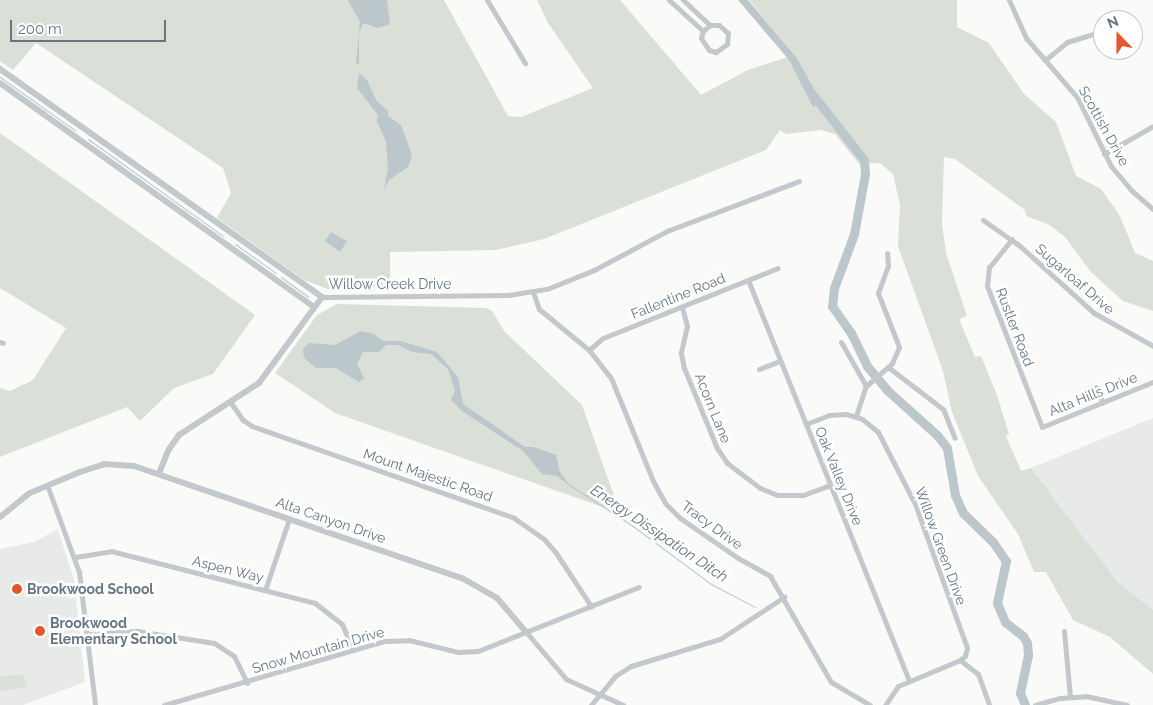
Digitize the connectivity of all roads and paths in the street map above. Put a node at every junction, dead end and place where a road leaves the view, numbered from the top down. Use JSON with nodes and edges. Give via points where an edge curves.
{"nodes":[{"id":1,"x":487,"y":0,"type":"edge"},
{"id":2,"x":669,"y":0,"type":"edge"},
{"id":3,"x":683,"y":0,"type":"edge"},
{"id":4,"x":1009,"y":0,"type":"edge"},
{"id":5,"x":710,"y":25,"type":"junction"},
{"id":6,"x":703,"y":32,"type":"junction"},
{"id":7,"x":1093,"y":34,"type":"edge"},
{"id":8,"x":1045,"y":60,"type":"junction"},
{"id":9,"x":525,"y":63,"type":"dead end"},
{"id":10,"x":0,"y":69,"type":"edge"},
{"id":11,"x":0,"y":83,"type":"edge"},
{"id":12,"x":1153,"y":126,"type":"edge"},
{"id":13,"x":1104,"y":154,"type":"junction"},
{"id":14,"x":799,"y":181,"type":"dead end"},
{"id":15,"x":1153,"y":209,"type":"edge"},
{"id":16,"x":983,"y":220,"type":"dead end"},
{"id":17,"x":1012,"y":239,"type":"junction"},
{"id":18,"x":887,"y":253,"type":"dead end"},
{"id":19,"x":778,"y":268,"type":"dead end"},
{"id":20,"x":748,"y":280,"type":"junction"},
{"id":21,"x":533,"y":292,"type":"junction"},
{"id":22,"x":322,"y":297,"type":"junction"},
{"id":23,"x":314,"y":307,"type":"junction"},
{"id":24,"x":682,"y":307,"type":"junction"},
{"id":25,"x":841,"y":342,"type":"dead end"},
{"id":26,"x":1153,"y":346,"type":"edge"},
{"id":27,"x":589,"y":350,"type":"junction"},
{"id":28,"x":780,"y":361,"type":"junction"},
{"id":29,"x":888,"y":367,"type":"junction"},
{"id":30,"x":759,"y":369,"type":"dead end"},
{"id":31,"x":1153,"y":382,"type":"edge"},
{"id":32,"x":868,"y":385,"type":"junction"},
{"id":33,"x":1096,"y":387,"type":"dead end"},
{"id":34,"x":231,"y":403,"type":"junction"},
{"id":35,"x":1102,"y":403,"type":"junction"},
{"id":36,"x":856,"y":416,"type":"junction"},
{"id":37,"x":806,"y":424,"type":"junction"},
{"id":38,"x":1042,"y":427,"type":"joint"},
{"id":39,"x":955,"y":438,"type":"dead end"},
{"id":40,"x":158,"y":473,"type":"junction"},
{"id":41,"x":830,"y":484,"type":"junction"},
{"id":42,"x":47,"y":485,"type":"junction"},
{"id":43,"x":0,"y":518,"type":"edge"},
{"id":44,"x":289,"y":519,"type":"junction"},
{"id":45,"x":75,"y":557,"type":"junction"},
{"id":46,"x":639,"y":587,"type":"dead end"},
{"id":47,"x":265,"y":590,"type":"junction"},
{"id":48,"x":784,"y":597,"type":"junction"},
{"id":49,"x":591,"y":606,"type":"junction"},
{"id":50,"x":1064,"y":631,"type":"dead end"},
{"id":51,"x":526,"y":632,"type":"junction"},
{"id":52,"x":87,"y":634,"type":"junction"},
{"id":53,"x":353,"y":650,"type":"junction"},
{"id":54,"x":960,"y":660,"type":"junction"},
{"id":55,"x":909,"y":680,"type":"junction"},
{"id":56,"x":247,"y":683,"type":"junction"},
{"id":57,"x":600,"y":695,"type":"junction"},
{"id":58,"x":1070,"y":697,"type":"junction"},
{"id":59,"x":176,"y":704,"type":"edge"},
{"id":60,"x":95,"y":705,"type":"edge"},
{"id":61,"x":164,"y":705,"type":"edge"},
{"id":62,"x":591,"y":705,"type":"edge"},
{"id":63,"x":623,"y":705,"type":"edge"},
{"id":64,"x":870,"y":705,"type":"edge"},
{"id":65,"x":885,"y":705,"type":"edge"},
{"id":66,"x":989,"y":705,"type":"edge"},
{"id":67,"x":1035,"y":705,"type":"edge"},
{"id":68,"x":1127,"y":705,"type":"edge"}],
"edges":[{"from":1,"to":9,"type":"street"},
{"from":2,"to":6,"type":"street"},
{"from":3,"to":5,"type":"street"},
{"from":4,"to":8,"type":"street","name":"Scottish Drive","via":[[1026,38]]},
{"from":5,"to":6,"type":"street"},
{"from":5,"to":6,"type":"street","via":[[719,24],[728,34],[729,41],[724,47],[716,52],[708,50],[701,38]]},
{"from":7,"to":8,"type":"street","via":[[1067,42]]},
{"from":8,"to":13,"type":"street","name":"Scottish Drive","via":[[1077,97]]},
{"from":10,"to":22,"type":"street","name":"Willow Creek Drive"},
{"from":11,"to":23,"type":"street","name":"Willow Creek Drive"},
{"from":12,"to":13,"type":"street"},
{"from":13,"to":15,"type":"street","name":"Scottish Drive","via":[[1131,190]]},
{"from":14,"to":21,"type":"street","name":"Willow Creek Drive","via":[[667,231],[580,277]]},
{"from":16,"to":17,"type":"street","name":"Sugarloaf Drive"},
{"from":17,"to":26,"type":"street","name":"Sugarloaf Drive","via":[[1094,313]]},
{"from":17,"to":38,"type":"street","name":"Rustler Road","via":[[990,267],[987,286]]},
{"from":18,"to":29,"type":"street","via":[[888,266],[878,293],[899,347]]},
{"from":19,"to":20,"type":"street","name":"Fallentine Road"},
{"from":20,"to":24,"type":"street","name":"Fallentine Road"},
{"from":20,"to":28,"type":"street","name":"Oak Valley Drive"},
{"from":21,"to":22,"type":"street","name":"Willow Creek Drive"},
{"from":21,"to":27,"type":"street","name":"Tracy Drive","via":[[539,310]]},
{"from":22,"to":23,"type":"street"},
{"from":23,"to":34,"type":"street","via":[[259,383]]},
{"from":24,"to":27,"type":"street","name":"Fallentine Road","via":[[603,338]]},
{"from":24,"to":41,"type":"street","name":"Acorn Lane","via":[[687,326],[681,353],[684,368],[717,448],[727,463],[760,488],[777,495],[803,495]]},
{"from":25,"to":32,"type":"street"},
{"from":27,"to":48,"type":"street","name":"Tracy Drive","via":[[611,378],[653,481],[666,504],[680,518],[770,576]]},
{"from":28,"to":30,"type":"street"},
{"from":28,"to":37,"type":"street","name":"Oak Valley Drive"},
{"from":29,"to":32,"type":"street"},
{"from":29,"to":39,"type":"street","via":[[943,409]]},
{"from":31,"to":35,"type":"street","name":"Alta Hills Drive"},
{"from":32,"to":36,"type":"street"},
{"from":33,"to":35,"type":"street"},
{"from":34,"to":40,"type":"street","via":[[180,435]]},
{"from":34,"to":49,"type":"street","name":"Mount Majestic Road","via":[[243,420],[252,426],[514,518],[556,553]]},
{"from":35,"to":38,"type":"street","name":"Alta Hills Drive"},
{"from":36,"to":37,"type":"street","via":[[829,415]]},
{"from":36,"to":54,"type":"street","name":"Willow Green Drive","via":[[872,426],[884,441],[915,504],[967,648]]},
{"from":37,"to":41,"type":"street","name":"Oak Valley Drive"},
{"from":40,"to":42,"type":"street","name":"Alta Canyon Drive","via":[[134,466],[104,464]]},
{"from":40,"to":44,"type":"street","name":"Alta Canyon Drive"},
{"from":41,"to":55,"type":"street","name":"Oak Valley Drive"},
{"from":42,"to":43,"type":"street","name":"Alta Canyon Drive","via":[[21,499]]},
{"from":42,"to":45,"type":"street"},
{"from":44,"to":47,"type":"street"},
{"from":44,"to":51,"type":"street","name":"Alta Canyon Drive","via":[[474,584],[502,603]]},
{"from":45,"to":47,"type":"street","name":"Aspen Way","via":[[111,551]]},
{"from":45,"to":52,"type":"street"},
{"from":46,"to":49,"type":"street","name":"Snow Mountain Drive"},
{"from":47,"to":53,"type":"street","name":"Aspen Way","via":[[326,608],[342,624]]},
{"from":48,"to":57,"type":"street","via":[[720,639],[631,666],[615,676]]},
{"from":48,"to":64,"type":"street","name":"Tracy Drive","via":[[831,682]]},
{"from":49,"to":51,"type":"street","name":"Snow Mountain Drive"},
{"from":50,"to":58,"type":"street"},
{"from":51,"to":53,"type":"street","name":"Snow Mountain Drive","via":[[468,652],[401,640]]},
{"from":51,"to":57,"type":"street","name":"Alta Canyon Drive","via":[[558,673]]},
{"from":52,"to":56,"type":"street","via":[[137,631],[214,642],[234,656]]},
{"from":52,"to":60,"type":"street"},
{"from":53,"to":56,"type":"street","name":"Snow Mountain Drive"},
{"from":54,"to":55,"type":"street"},
{"from":54,"to":66,"type":"street","via":[[978,674]]},
{"from":55,"to":65,"type":"street","via":[[894,690]]},
{"from":56,"to":59,"type":"street","name":"Snow Mountain Drive"},
{"from":57,"to":62,"type":"street"},
{"from":57,"to":63,"type":"street","name":"Alta Canyon Drive"},
{"from":58,"to":67,"type":"street"},
{"from":58,"to":68,"type":"street","via":[[1100,697]]},
{"from":59,"to":61,"type":"street","name":"Snow Mountain Drive"}]}
